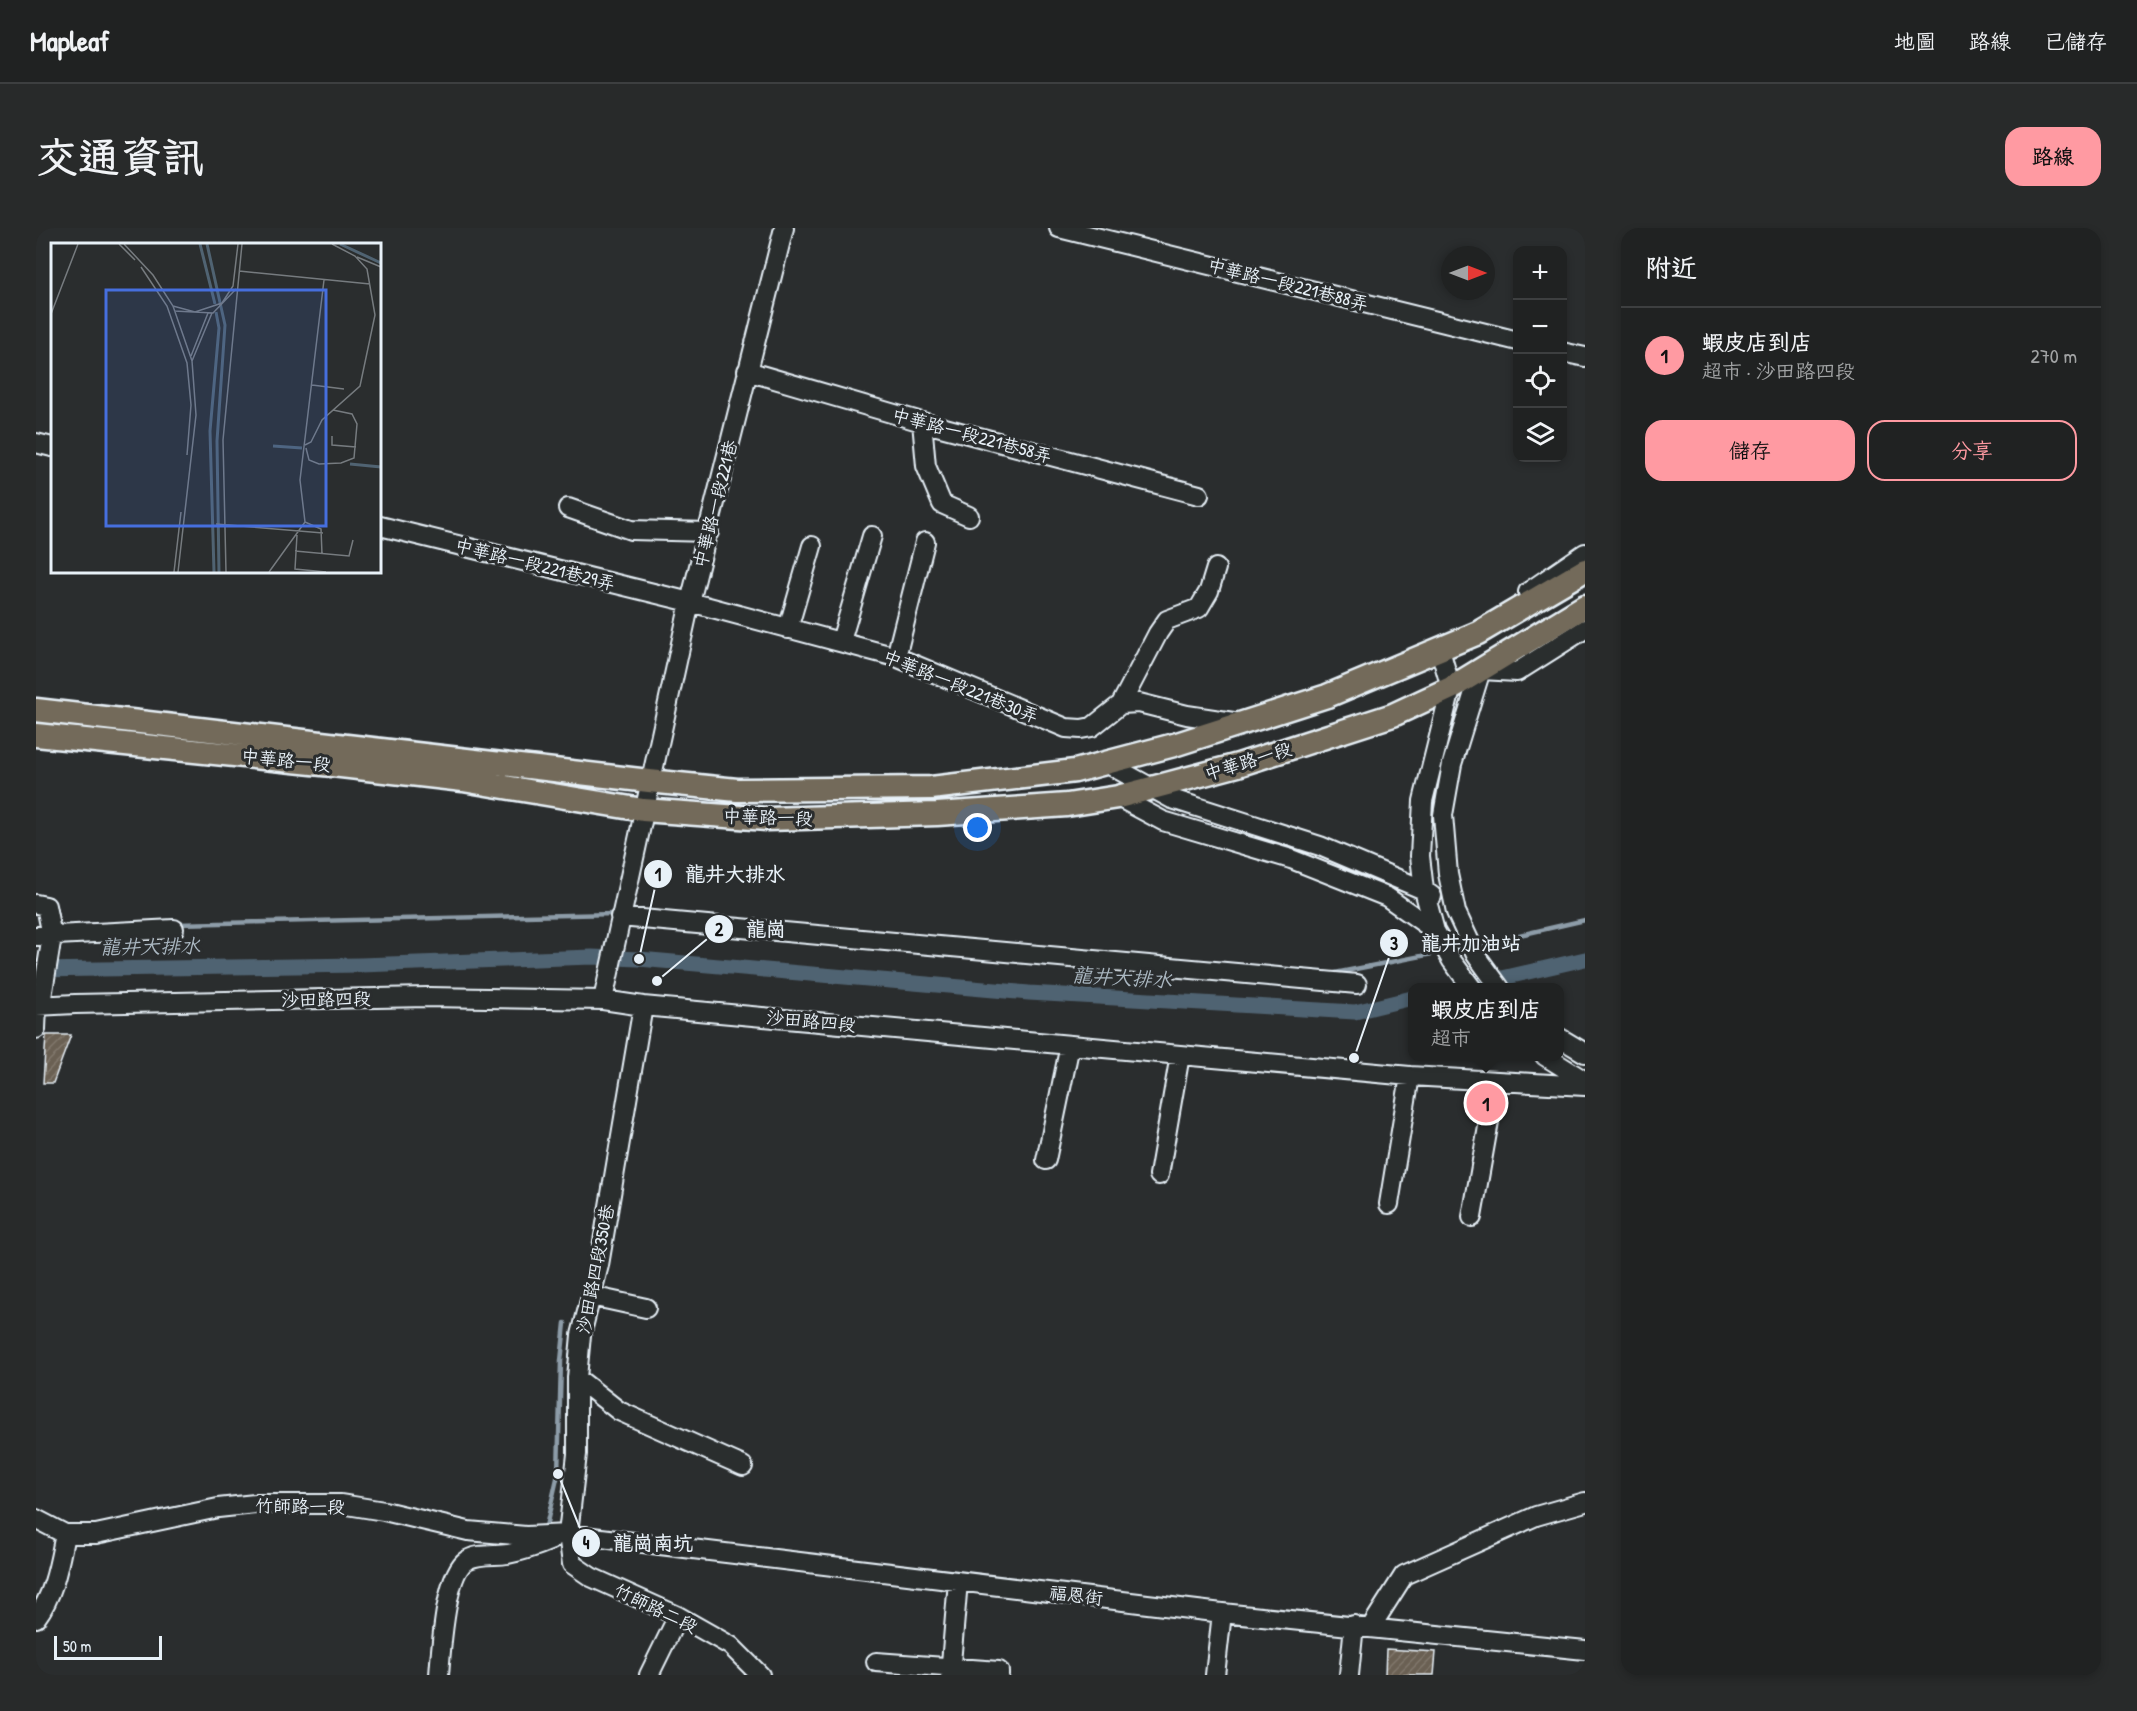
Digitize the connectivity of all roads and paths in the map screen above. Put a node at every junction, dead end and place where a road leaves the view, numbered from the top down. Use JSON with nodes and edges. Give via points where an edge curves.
{"nodes":[{"id":1,"x":784,"y":228,"type":"edge"},
{"id":2,"x":1059,"y":228,"type":"edge"},
{"id":3,"x":1513,"y":340,"type":"edge"},
{"id":4,"x":1567,"y":353,"type":"edge"},
{"id":5,"x":1585,"y":357,"type":"edge"},
{"id":6,"x":747,"y":371,"type":"junction"},
{"id":7,"x":922,"y":422,"type":"junction"},
{"id":8,"x":36,"y":443,"type":"edge"},
{"id":9,"x":51,"y":447,"type":"edge"},
{"id":10,"x":1198,"y":495,"type":"dead end"},
{"id":11,"x":568,"y":508,"type":"dead end"},
{"id":12,"x":969,"y":516,"type":"dead end"},
{"id":13,"x":381,"y":526,"type":"edge"},
{"id":14,"x":709,"y":532,"type":"junction"},
{"id":15,"x":872,"y":536,"type":"dead end"},
{"id":16,"x":925,"y":542,"type":"dead end"},
{"id":17,"x":812,"y":546,"type":"dead end"},
{"id":18,"x":1585,"y":553,"type":"edge"},
{"id":19,"x":1216,"y":567,"type":"dead end"},
{"id":20,"x":1585,"y":570,"type":"edge"},
{"id":21,"x":690,"y":602,"type":"junction"},
{"id":22,"x":1585,"y":606,"type":"edge"},
{"id":23,"x":788,"y":629,"type":"junction"},
{"id":24,"x":1585,"y":629,"type":"edge"},
{"id":25,"x":841,"y":641,"type":"junction"},
{"id":26,"x":1440,"y":650,"type":"junction"},
{"id":27,"x":896,"y":657,"type":"junction"},
{"id":28,"x":1481,"y":670,"type":"junction"},
{"id":29,"x":1451,"y":688,"type":"junction"},
{"id":30,"x":1121,"y":704,"type":"junction"},
{"id":31,"x":36,"y":710,"type":"edge"},
{"id":32,"x":1246,"y":724,"type":"junction"},
{"id":33,"x":36,"y":735,"type":"edge"},
{"id":34,"x":1108,"y":764,"type":"junction"},
{"id":35,"x":649,"y":781,"type":"junction"},
{"id":36,"x":1154,"y":788,"type":"junction"},
{"id":37,"x":1118,"y":797,"type":"junction"},
{"id":38,"x":643,"y":810,"type":"junction"},
{"id":39,"x":1424,"y":890,"type":"junction"},
{"id":40,"x":36,"y":904,"type":"edge"},
{"id":41,"x":1456,"y":912,"type":"junction"},
{"id":42,"x":618,"y":924,"type":"junction"},
{"id":43,"x":174,"y":929,"type":"dead end"},
{"id":44,"x":1435,"y":931,"type":"junction"},
{"id":45,"x":46,"y":942,"type":"edge"},
{"id":46,"x":1469,"y":983,"type":"edge"},
{"id":47,"x":1497,"y":983,"type":"edge"},
{"id":48,"x":1357,"y":984,"type":"dead end"},
{"id":49,"x":603,"y":1000,"type":"junction"},
{"id":50,"x":38,"y":1003,"type":"edge"},
{"id":51,"x":643,"y":1006,"type":"junction"},
{"id":52,"x":36,"y":1029,"type":"edge"},
{"id":53,"x":1564,"y":1040,"type":"edge"},
{"id":54,"x":1070,"y":1045,"type":"junction"},
{"id":55,"x":1585,"y":1053,"type":"edge"},
{"id":56,"x":1180,"y":1055,"type":"junction"},
{"id":57,"x":1553,"y":1061,"type":"edge"},
{"id":58,"x":1410,"y":1076,"type":"junction"},
{"id":59,"x":1585,"y":1081,"type":"edge"},
{"id":60,"x":1496,"y":1082,"type":"junction"},
{"id":61,"x":1585,"y":1086,"type":"edge"},
{"id":62,"x":1046,"y":1160,"type":"dead end"},
{"id":63,"x":1159,"y":1175,"type":"dead end"},
{"id":64,"x":1389,"y":1204,"type":"dead end"},
{"id":65,"x":1472,"y":1217,"type":"dead end"},
{"id":66,"x":591,"y":1296,"type":"junction"},
{"id":67,"x":646,"y":1308,"type":"dead end"},
{"id":68,"x":577,"y":1378,"type":"junction"},
{"id":69,"x":743,"y":1466,"type":"dead end"},
{"id":70,"x":1585,"y":1502,"type":"edge"},
{"id":71,"x":36,"y":1519,"type":"edge"},
{"id":72,"x":65,"y":1534,"type":"junction"},
{"id":73,"x":568,"y":1534,"type":"junction"},
{"id":74,"x":958,"y":1581,"type":"junction"},
{"id":75,"x":1221,"y":1612,"type":"junction"},
{"id":76,"x":678,"y":1616,"type":"junction"},
{"id":77,"x":36,"y":1618,"type":"edge"},
{"id":78,"x":1362,"y":1626,"type":"junction"},
{"id":79,"x":1585,"y":1650,"type":"edge"},
{"id":80,"x":876,"y":1662,"type":"dead end"},
{"id":81,"x":950,"y":1671,"type":"edge"},
{"id":82,"x":440,"y":1675,"type":"edge"},
{"id":83,"x":648,"y":1675,"type":"edge"},
{"id":84,"x":760,"y":1675,"type":"edge"},
{"id":85,"x":999,"y":1675,"type":"edge"},
{"id":86,"x":1215,"y":1675,"type":"edge"},
{"id":87,"x":1349,"y":1675,"type":"edge"}],
"edges":[{"from":1,"to":6,"type":"street","name":"中華路一段221巷"},
{"from":2,"to":3,"type":"street","name":"中華路一段221巷88弄"},
{"from":4,"to":5,"type":"street"},
{"from":6,"to":7,"type":"street","name":"中華路一段221巷58弄"},
{"from":6,"to":14,"type":"street","name":"中華路一段221巷"},
{"from":7,"to":10,"type":"street","name":"中華路一段221巷58弄"},
{"from":7,"to":12,"type":"street","via":[[926,466],[942,504]]},
{"from":8,"to":9,"type":"street"},
{"from":11,"to":14,"type":"street","via":[[632,530]]},
{"from":13,"to":21,"type":"street","name":"中華路一段221巷29弄"},
{"from":14,"to":21,"type":"street","name":"中華路一段221巷"},
{"from":15,"to":25,"type":"street"},
{"from":16,"to":27,"type":"street"},
{"from":17,"to":23,"type":"street"},
{"from":18,"to":26,"type":"street"},
{"from":19,"to":30,"type":"street","via":[[1199,608],[1167,620]]},
{"from":20,"to":26,"type":"main road","name":"中華路一段","via":[[1478,633]]},
{"from":21,"to":23,"type":"street","name":"中華路一段221巷30弄"},
{"from":21,"to":35,"type":"street","name":"中華路一段221巷"},
{"from":22,"to":28,"type":"main road","name":"中華路一段"},
{"from":23,"to":25,"type":"street","name":"中華路一段221巷30弄"},
{"from":24,"to":28,"type":"street","via":[[1517,672]]},
{"from":25,"to":27,"type":"street","name":"中華路一段221巷30弄"},
{"from":26,"to":29,"type":"street"},
{"from":26,"to":32,"type":"main road","name":"中華路一段"},
{"from":27,"to":30,"type":"street","name":"中華路一段221巷30弄","via":[[1066,728],[1092,727]]},
{"from":28,"to":29,"type":"main road","name":"中華路一段"},
{"from":28,"to":41,"type":"street","via":[[1452,764],[1443,814]]},
{"from":29,"to":36,"type":"main road","name":"中華路一段","via":[[1393,715]]},
{"from":29,"to":39,"type":"street","via":[[1422,801],[1420,856]]},
{"from":30,"to":32,"type":"street","via":[[1139,703]]},
{"from":31,"to":35,"type":"main road","name":"中華路一段"},
{"from":32,"to":34,"type":"main road","name":"中華路一段"},
{"from":33,"to":38,"type":"main road","name":"中華路一段","via":[[463,780]]},
{"from":34,"to":35,"type":"main road","name":"中華路一段","via":[[931,788],[737,790]]},
{"from":34,"to":36,"type":"street"},
{"from":35,"to":38,"type":"street","name":"中華路一段221巷"},
{"from":36,"to":37,"type":"main road","name":"中華路一段"},
{"from":36,"to":39,"type":"street","via":[[1172,799],[1320,846]]},
{"from":37,"to":38,"type":"main road","name":"中華路一段","via":[[1066,805],[830,818],[767,819]]},
{"from":37,"to":44,"type":"street","via":[[1163,821],[1291,859],[1387,897]]},
{"from":38,"to":42,"type":"street","name":"中華路一段221巷"},
{"from":39,"to":41,"type":"street"},
{"from":39,"to":44,"type":"street"},
{"from":40,"to":45,"type":"street","via":[[46,906]]},
{"from":41,"to":47,"type":"street","via":[[1476,955]]},
{"from":42,"to":48,"type":"street"},
{"from":42,"to":49,"type":"street","name":"中華路一段221巷"},
{"from":43,"to":45,"type":"street"},
{"from":44,"to":46,"type":"street"},
{"from":45,"to":50,"type":"street"},
{"from":49,"to":50,"type":"street","name":"沙田路四段","via":[[428,997]]},
{"from":49,"to":51,"type":"street","name":"沙田路四段"},
{"from":50,"to":52,"type":"street"},
{"from":51,"to":54,"type":"street","name":"沙田路四段"},
{"from":51,"to":66,"type":"street","name":"沙田路四段350巷"},
{"from":53,"to":55,"type":"street"},
{"from":54,"to":56,"type":"street","name":"沙田路四段"},
{"from":54,"to":62,"type":"street"},
{"from":56,"to":58,"type":"street","name":"沙田路四段"},
{"from":56,"to":63,"type":"street"},
{"from":57,"to":59,"type":"street"},
{"from":58,"to":60,"type":"street","name":"沙田路四段"},
{"from":58,"to":64,"type":"street"},
{"from":60,"to":61,"type":"street","name":"沙田路四段"},
{"from":60,"to":65,"type":"street"},
{"from":66,"to":67,"type":"street"},
{"from":66,"to":68,"type":"street","name":"沙田路四段350巷","via":[[581,1335]]},
{"from":68,"to":69,"type":"street","via":[[619,1411]]},
{"from":68,"to":73,"type":"street","name":"沙田路四段350巷","via":[[577,1454]]},
{"from":70,"to":78,"type":"street","via":[[1536,1516],[1404,1575]]},
{"from":71,"to":72,"type":"street","name":"竹師路一段"},
{"from":72,"to":73,"type":"street","name":"竹師路一段","via":[[96,1534],[227,1507],[341,1504],[468,1531],[526,1536]]},
{"from":72,"to":77,"type":"street","via":[[56,1580]]},
{"from":73,"to":74,"type":"street","name":"福恩街"},
{"from":73,"to":76,"type":"street","name":"竹師路二段","via":[[572,1564],[591,1577]]},
{"from":73,"to":82,"type":"street","via":[[524,1551],[467,1560],[458,1569],[443,1626]]},
{"from":74,"to":75,"type":"street","name":"福恩街"},
{"from":74,"to":81,"type":"street"},
{"from":75,"to":78,"type":"street","name":"福恩街"},
{"from":75,"to":86,"type":"street"},
{"from":76,"to":83,"type":"street"},
{"from":76,"to":84,"type":"street","name":"竹師路二段","via":[[731,1646]]},
{"from":78,"to":79,"type":"street","name":"福恩街"},
{"from":78,"to":87,"type":"street"},
{"from":80,"to":81,"type":"street"},
{"from":81,"to":85,"type":"street","via":[[999,1671]]}]}
